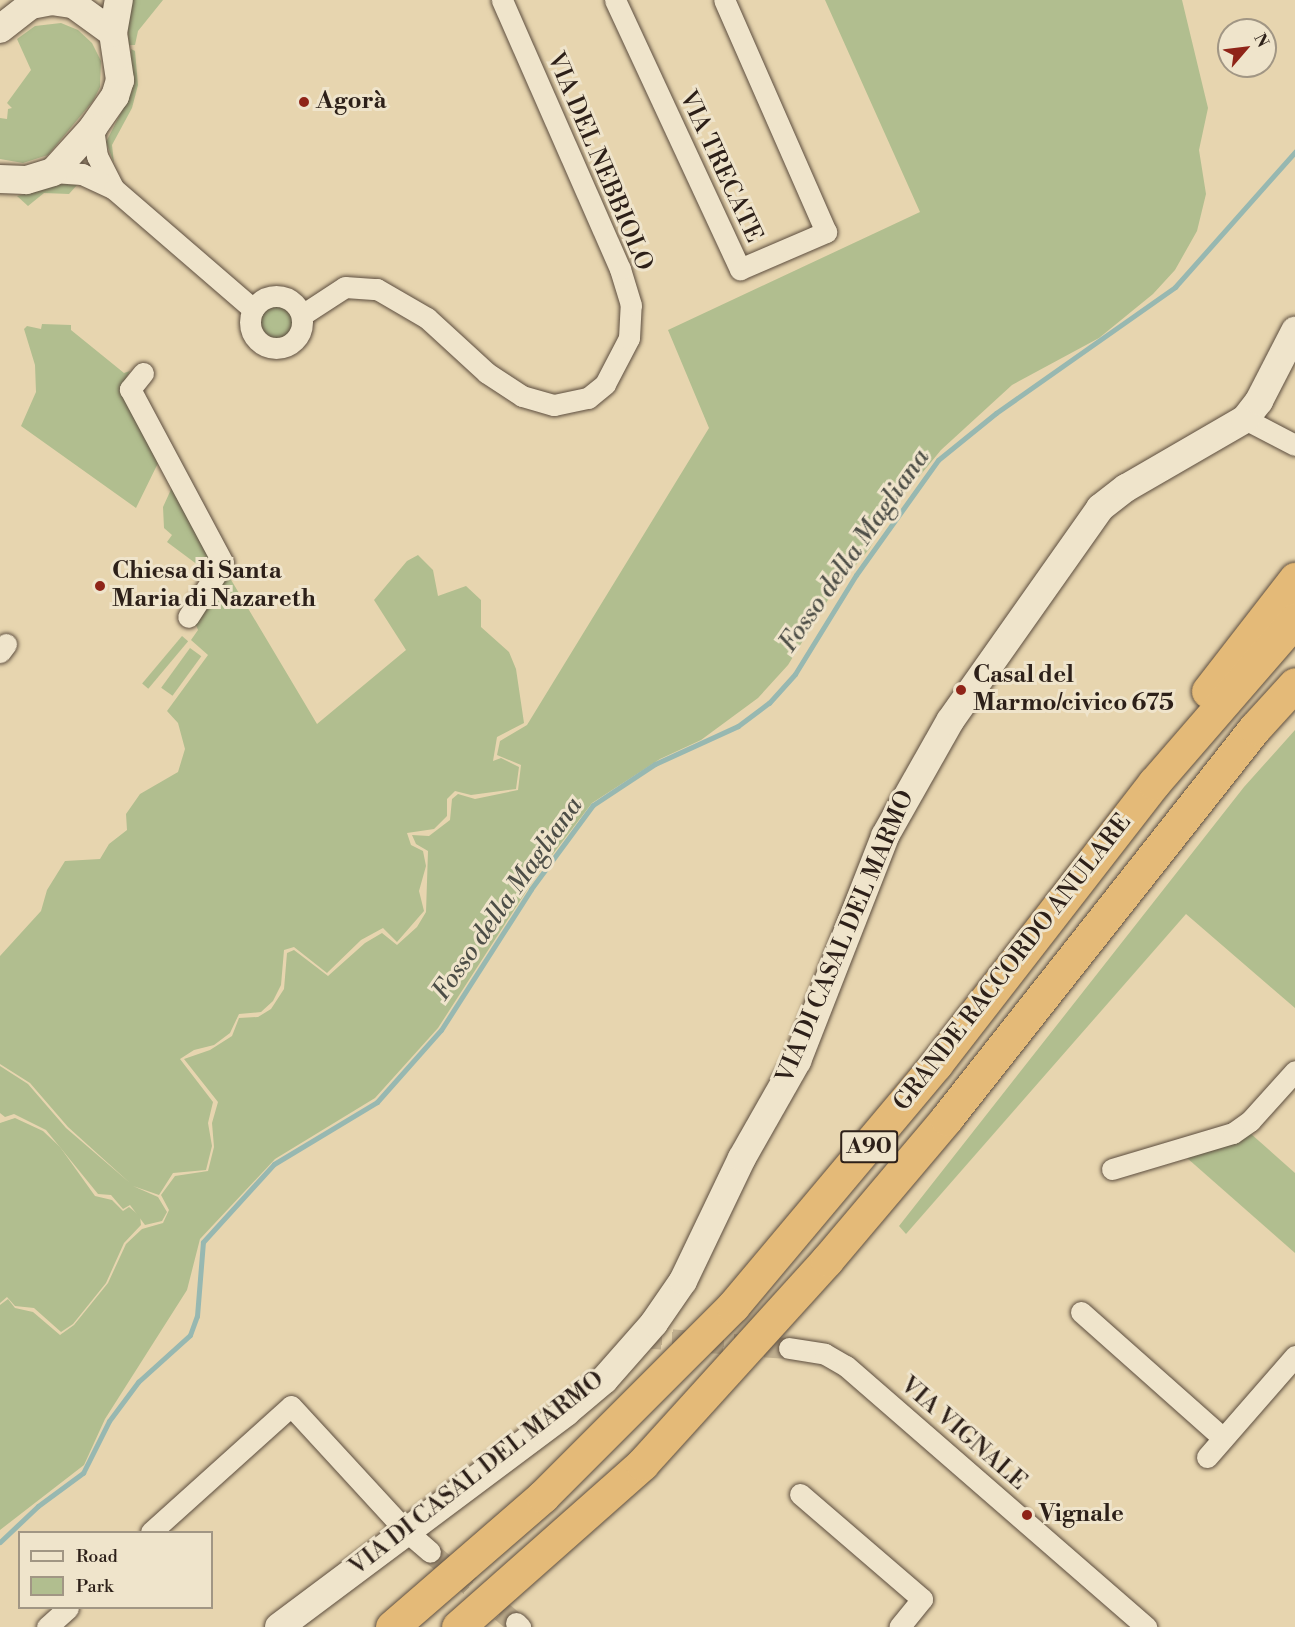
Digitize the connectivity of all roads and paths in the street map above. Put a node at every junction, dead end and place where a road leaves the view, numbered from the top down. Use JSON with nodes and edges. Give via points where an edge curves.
{"nodes":[{"id":1,"x":119,"y":0,"type":"edge"},
{"id":2,"x":502,"y":0,"type":"edge"},
{"id":3,"x":615,"y":0,"type":"edge"},
{"id":4,"x":724,"y":0,"type":"edge"},
{"id":5,"x":40,"y":1,"type":"edge"},
{"id":6,"x":0,"y":29,"type":"edge"},
{"id":7,"x":113,"y":33,"type":"junction"},
{"id":8,"x":93,"y":128,"type":"junction"},
{"id":9,"x":52,"y":172,"type":"junction"},
{"id":10,"x":2,"y":182,"type":"edge"},
{"id":11,"x":114,"y":189,"type":"junction"},
{"id":12,"x":253,"y":309,"type":"junction"},
{"id":13,"x":302,"y":315,"type":"junction"},
{"id":14,"x":1295,"y":331,"type":"edge"},
{"id":15,"x":143,"y":373,"type":"dead end"},
{"id":16,"x":1245,"y":419,"type":"junction"},
{"id":17,"x":1295,"y":445,"type":"edge"},
{"id":18,"x":1295,"y":579,"type":"edge"},
{"id":19,"x":188,"y":617,"type":"dead end"},
{"id":20,"x":1295,"y":620,"type":"edge"},
{"id":21,"x":1295,"y":684,"type":"edge"},
{"id":22,"x":1154,"y":783,"type":"junction"},
{"id":23,"x":1295,"y":1071,"type":"edge"},
{"id":24,"x":1112,"y":1169,"type":"dead end"},
{"id":25,"x":1081,"y":1312,"type":"dead end"},
{"id":26,"x":789,"y":1348,"type":"tunnel mouth"},
{"id":27,"x":1295,"y":1356,"type":"edge"},
{"id":28,"x":1223,"y":1438,"type":"junction"},
{"id":29,"x":1206,"y":1457,"type":"dead end"},
{"id":30,"x":800,"y":1494,"type":"dead end"},
{"id":31,"x":405,"y":1530,"type":"junction"},
{"id":32,"x":153,"y":1531,"type":"edge"},
{"id":33,"x":430,"y":1552,"type":"tunnel mouth"},
{"id":34,"x":67,"y":1609,"type":"edge"},
{"id":35,"x":47,"y":1627,"type":"edge"},
{"id":36,"x":279,"y":1627,"type":"edge"},
{"id":37,"x":392,"y":1627,"type":"edge"},
{"id":38,"x":458,"y":1627,"type":"edge"},
{"id":39,"x":899,"y":1627,"type":"edge"},
{"id":40,"x":1146,"y":1627,"type":"edge"}],
"edges":[{"from":1,"to":7,"type":"main road"},
{"from":2,"to":13,"type":"street","name":"VIA DEL NEBBIOLO","via":[[620,269],[631,305],[629,338],[605,384],[588,398],[554,405],[522,396],[487,373],[427,318],[377,289],[345,287]]},
{"from":3,"to":4,"type":"street","name":"VIA TRECATE","via":[[740,269],[826,232]]},
{"from":5,"to":6,"type":"main road"},
{"from":5,"to":7,"type":"main road","via":[[84,9]]},
{"from":7,"to":8,"type":"main road","via":[[120,80],[115,96]]},
{"from":8,"to":9,"type":"main road"},
{"from":8,"to":11,"type":"street","via":[[97,156]]},
{"from":9,"to":10,"type":"main road"},
{"from":9,"to":11,"type":"street","via":[[92,177]]},
{"from":11,"to":12,"type":"street"},
{"from":12,"to":13,"type":"street","via":[[266,297],[284,296]]},
{"from":12,"to":13,"type":"street","via":[[253,334],[273,348],[297,339]]},
{"from":14,"to":16,"type":"main road","name":"VIA DI CASAL DEL MARMO","via":[[1259,401]]},
{"from":15,"to":19,"type":"street","via":[[130,389],[223,563]]},
{"from":16,"to":17,"type":"street"},
{"from":16,"to":31,"type":"main road","name":"VIA DI CASAL DEL MARMO","via":[[1108,500],[1076,537],[950,721],[885,836],[796,1061],[668,1304],[588,1394]]},
{"from":18,"to":22,"type":"highway","via":[[1212,685]]},
{"from":20,"to":22,"type":"highway","name":"GRANDE RACCORDO ANULARE","number":"A90"},
{"from":21,"to":38,"type":"highway","name":"GRANDE RACCORDO ANULARE","number":"A90","via":[[1128,886],[946,1119],[790,1302],[642,1464]]},
{"from":22,"to":37,"type":"highway","name":"GRANDE RACCORDO ANULARE","number":"A90","via":[[929,1073],[733,1306],[543,1496]]},
{"from":23,"to":24,"type":"street","via":[[1250,1121],[1233,1133]]},
{"from":25,"to":28,"type":"street"},
{"from":26,"to":40,"type":"street","name":"VIA VIGNALE","via":[[825,1354],[846,1366]]},
{"from":27,"to":28,"type":"street"},
{"from":28,"to":29,"type":"street"},
{"from":30,"to":39,"type":"street","via":[[922,1599]]},
{"from":31,"to":32,"type":"street","via":[[291,1406]]},
{"from":31,"to":33,"type":"street"},
{"from":31,"to":36,"type":"main road","name":"VIA DI CASAL DEL MARMO"},
{"from":34,"to":35,"type":"street"}]}
